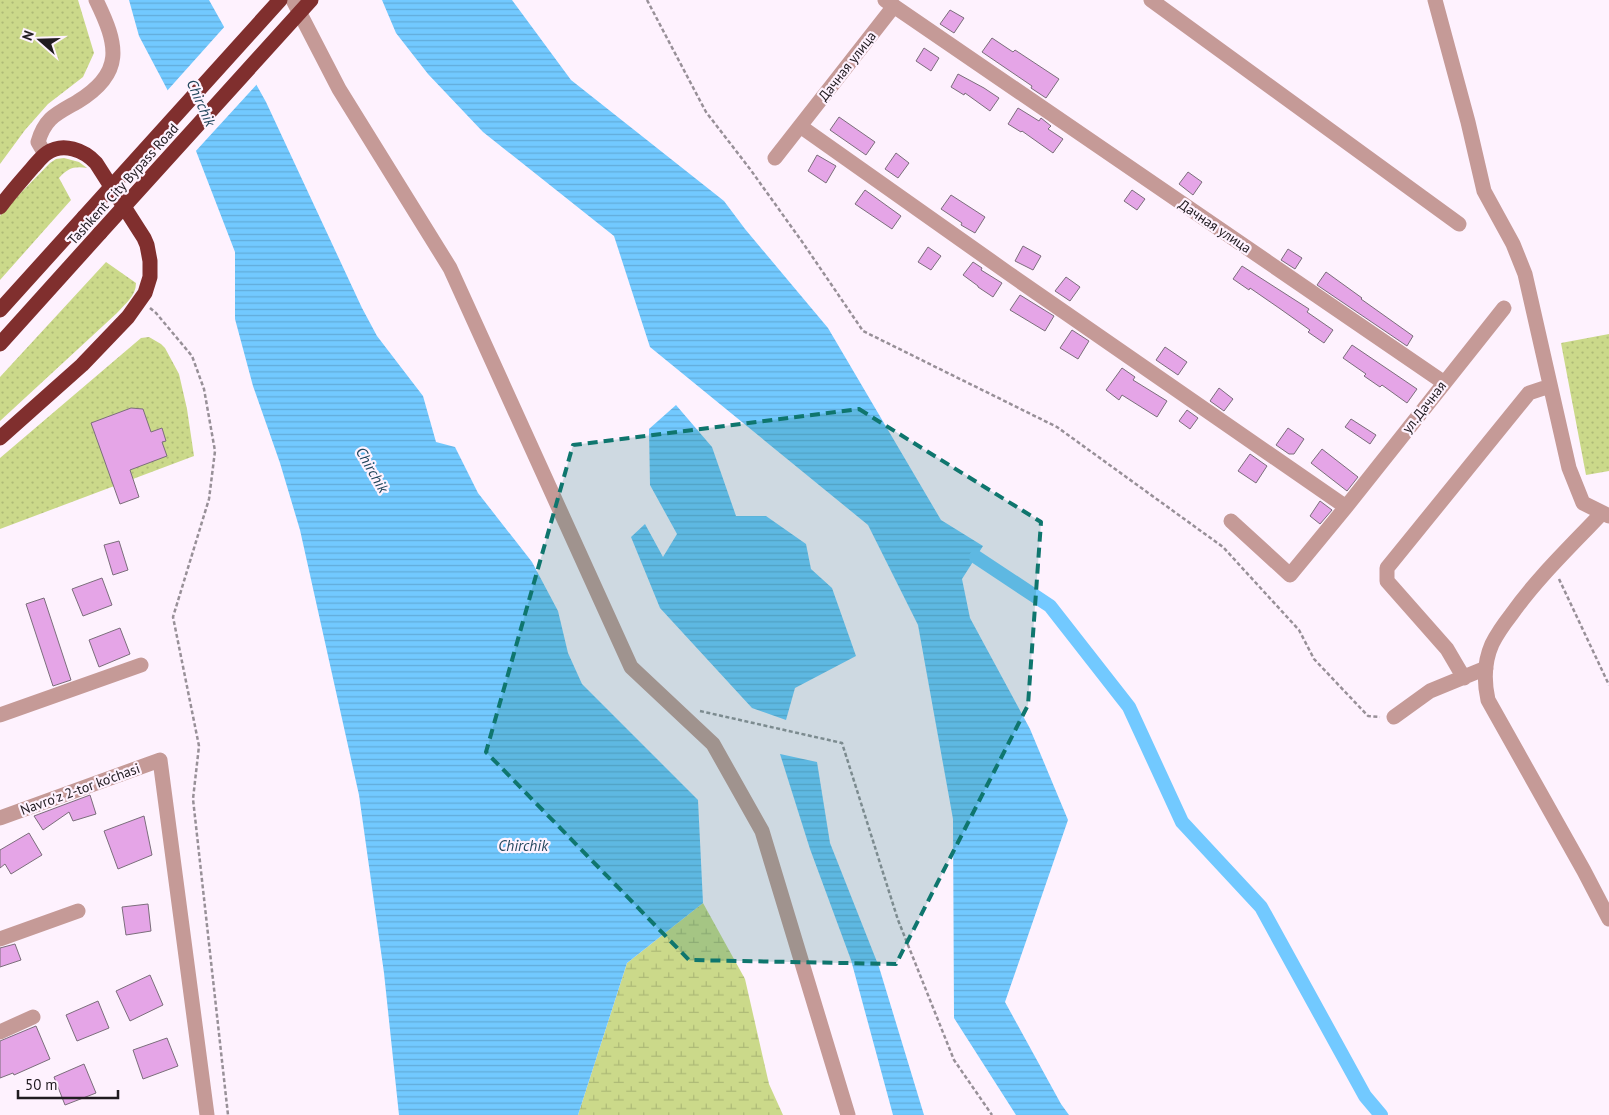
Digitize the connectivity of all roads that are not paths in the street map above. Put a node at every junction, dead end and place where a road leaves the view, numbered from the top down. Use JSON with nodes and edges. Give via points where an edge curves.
{"nodes":[{"id":1,"x":96,"y":0,"type":"edge"},
{"id":2,"x":280,"y":0,"type":"edge"},
{"id":3,"x":293,"y":0,"type":"edge"},
{"id":4,"x":311,"y":0,"type":"edge"},
{"id":5,"x":1151,"y":0,"type":"edge"},
{"id":6,"x":1434,"y":1,"type":"edge"},
{"id":7,"x":889,"y":3,"type":"edge"},
{"id":8,"x":800,"y":126,"type":"junction"},
{"id":9,"x":45,"y":154,"type":"junction"},
{"id":10,"x":775,"y":158,"type":"dead end"},
{"id":11,"x":0,"y":207,"type":"edge"},
{"id":12,"x":1459,"y":224,"type":"dead end"},
{"id":13,"x":1504,"y":308,"type":"dead end"},
{"id":14,"x":0,"y":310,"type":"edge"},
{"id":15,"x":0,"y":344,"type":"edge"},
{"id":16,"x":1443,"y":382,"type":"junction"},
{"id":17,"x":1550,"y":386,"type":"junction"},
{"id":18,"x":0,"y":438,"type":"edge"},
{"id":19,"x":1346,"y":507,"type":"junction"},
{"id":20,"x":1606,"y":514,"type":"edge"},
{"id":21,"x":1231,"y":521,"type":"dead end"},
{"id":22,"x":141,"y":665,"type":"dead end"},
{"id":23,"x":1486,"y":668,"type":"junction"},
{"id":24,"x":1464,"y":678,"type":"junction"},
{"id":25,"x":0,"y":715,"type":"edge"},
{"id":26,"x":1394,"y":717,"type":"road end"},
{"id":27,"x":0,"y":818,"type":"edge"},
{"id":28,"x":78,"y":911,"type":"dead end"},
{"id":29,"x":1609,"y":919,"type":"edge"},
{"id":30,"x":0,"y":939,"type":"edge"},
{"id":31,"x":33,"y":1017,"type":"dead end"},
{"id":32,"x":0,"y":1032,"type":"edge"},
{"id":33,"x":207,"y":1115,"type":"edge"},
{"id":34,"x":848,"y":1115,"type":"edge"}],
"edges":[{"from":1,"to":9,"type":"street","via":[[111,35],[112,65],[105,80],[90,94],[54,115],[42,128],[38,142]]},
{"from":2,"to":14,"type":"highway","name":"Tashkent City Bypass Road","bridge":true},
{"from":3,"to":34,"type":"street","via":[[339,89],[450,268],[631,667],[713,744],[762,831]]},
{"from":4,"to":15,"type":"highway","name":"Tashkent City Bypass Road","bridge":true},
{"from":5,"to":12,"type":"street"},
{"from":6,"to":17,"type":"street","via":[[1484,191],[1513,244],[1525,274]]},
{"from":7,"to":8,"type":"street","name":"Дачная улица"},
{"from":7,"to":16,"type":"street","name":"Дачная улица"},
{"from":8,"to":10,"type":"street","name":"Дачная улица"},
{"from":8,"to":19,"type":"street"},
{"from":9,"to":11,"type":"highway"},
{"from":9,"to":18,"type":"highway","via":[[72,148],[96,163],[144,238],[150,277],[141,300],[128,317],[82,365]]},
{"from":13,"to":16,"type":"street","name":"ул.Дачная"},
{"from":16,"to":19,"type":"street","name":"ул.Дачная"},
{"from":17,"to":20,"type":"street","via":[[1572,477],[1583,502]]},
{"from":17,"to":24,"type":"street","via":[[1529,393],[1387,568],[1387,581],[1447,649]]},
{"from":19,"to":21,"type":"street","name":"ул.Дачная","via":[[1290,575]]},
{"from":20,"to":23,"type":"street","via":[[1523,598],[1492,644]]},
{"from":22,"to":25,"type":"street"},
{"from":23,"to":24,"type":"street"},
{"from":23,"to":29,"type":"street","via":[[1488,700]]},
{"from":24,"to":26,"type":"street","via":[[1430,691]]},
{"from":27,"to":33,"type":"street","name":"Navro'z 2-tor ko'chasi","via":[[160,760]]},
{"from":28,"to":30,"type":"street"},
{"from":31,"to":32,"type":"street"}]}
